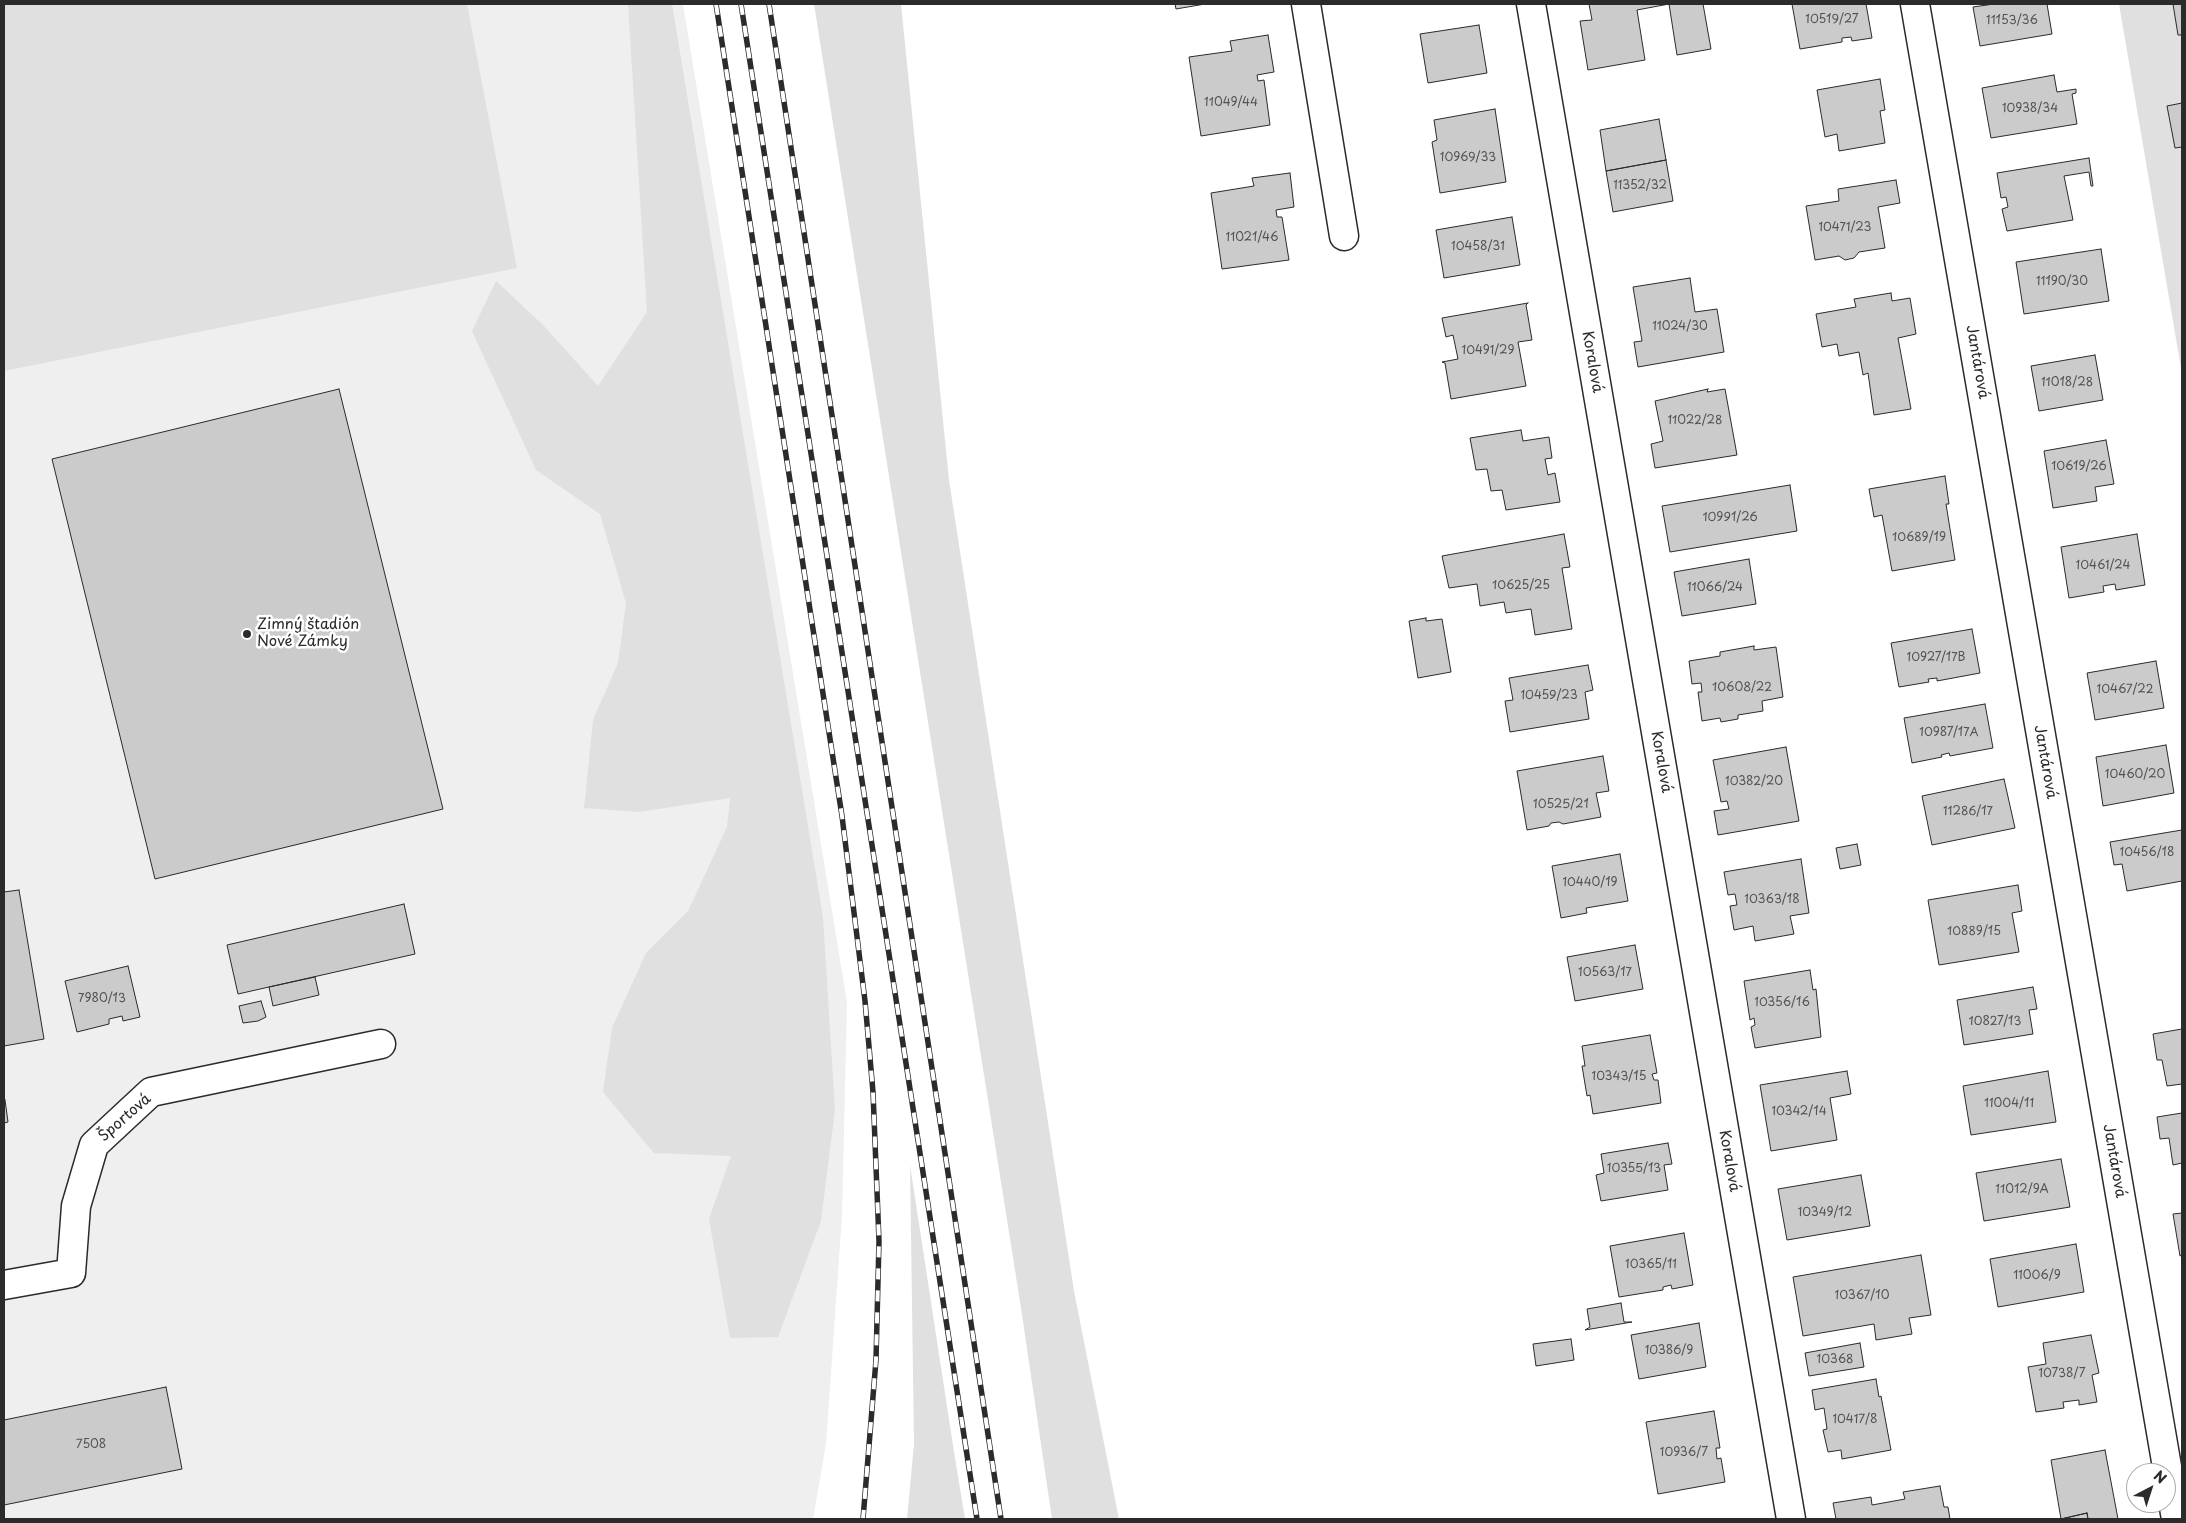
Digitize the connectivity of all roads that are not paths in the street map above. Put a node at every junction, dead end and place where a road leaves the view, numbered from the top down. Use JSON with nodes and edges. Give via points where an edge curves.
{"nodes":[{"id":1,"x":1306,"y":4,"type":"edge"},
{"id":2,"x":1531,"y":4,"type":"edge"},
{"id":3,"x":1915,"y":4,"type":"edge"},
{"id":4,"x":1344,"y":236,"type":"dead end"},
{"id":5,"x":381,"y":1044,"type":"dead end"},
{"id":6,"x":4,"y":1285,"type":"edge"},
{"id":7,"x":1791,"y":1519,"type":"edge"},
{"id":8,"x":2176,"y":1519,"type":"edge"}],
"edges":[{"from":1,"to":4,"type":"street"},
{"from":2,"to":7,"type":"street","name":"Koralová"},
{"from":3,"to":8,"type":"street","name":"Jantárová"},
{"from":5,"to":6,"type":"street","name":"Športová","via":[[151,1092],[94,1145],[76,1206],[71,1273]]}]}
